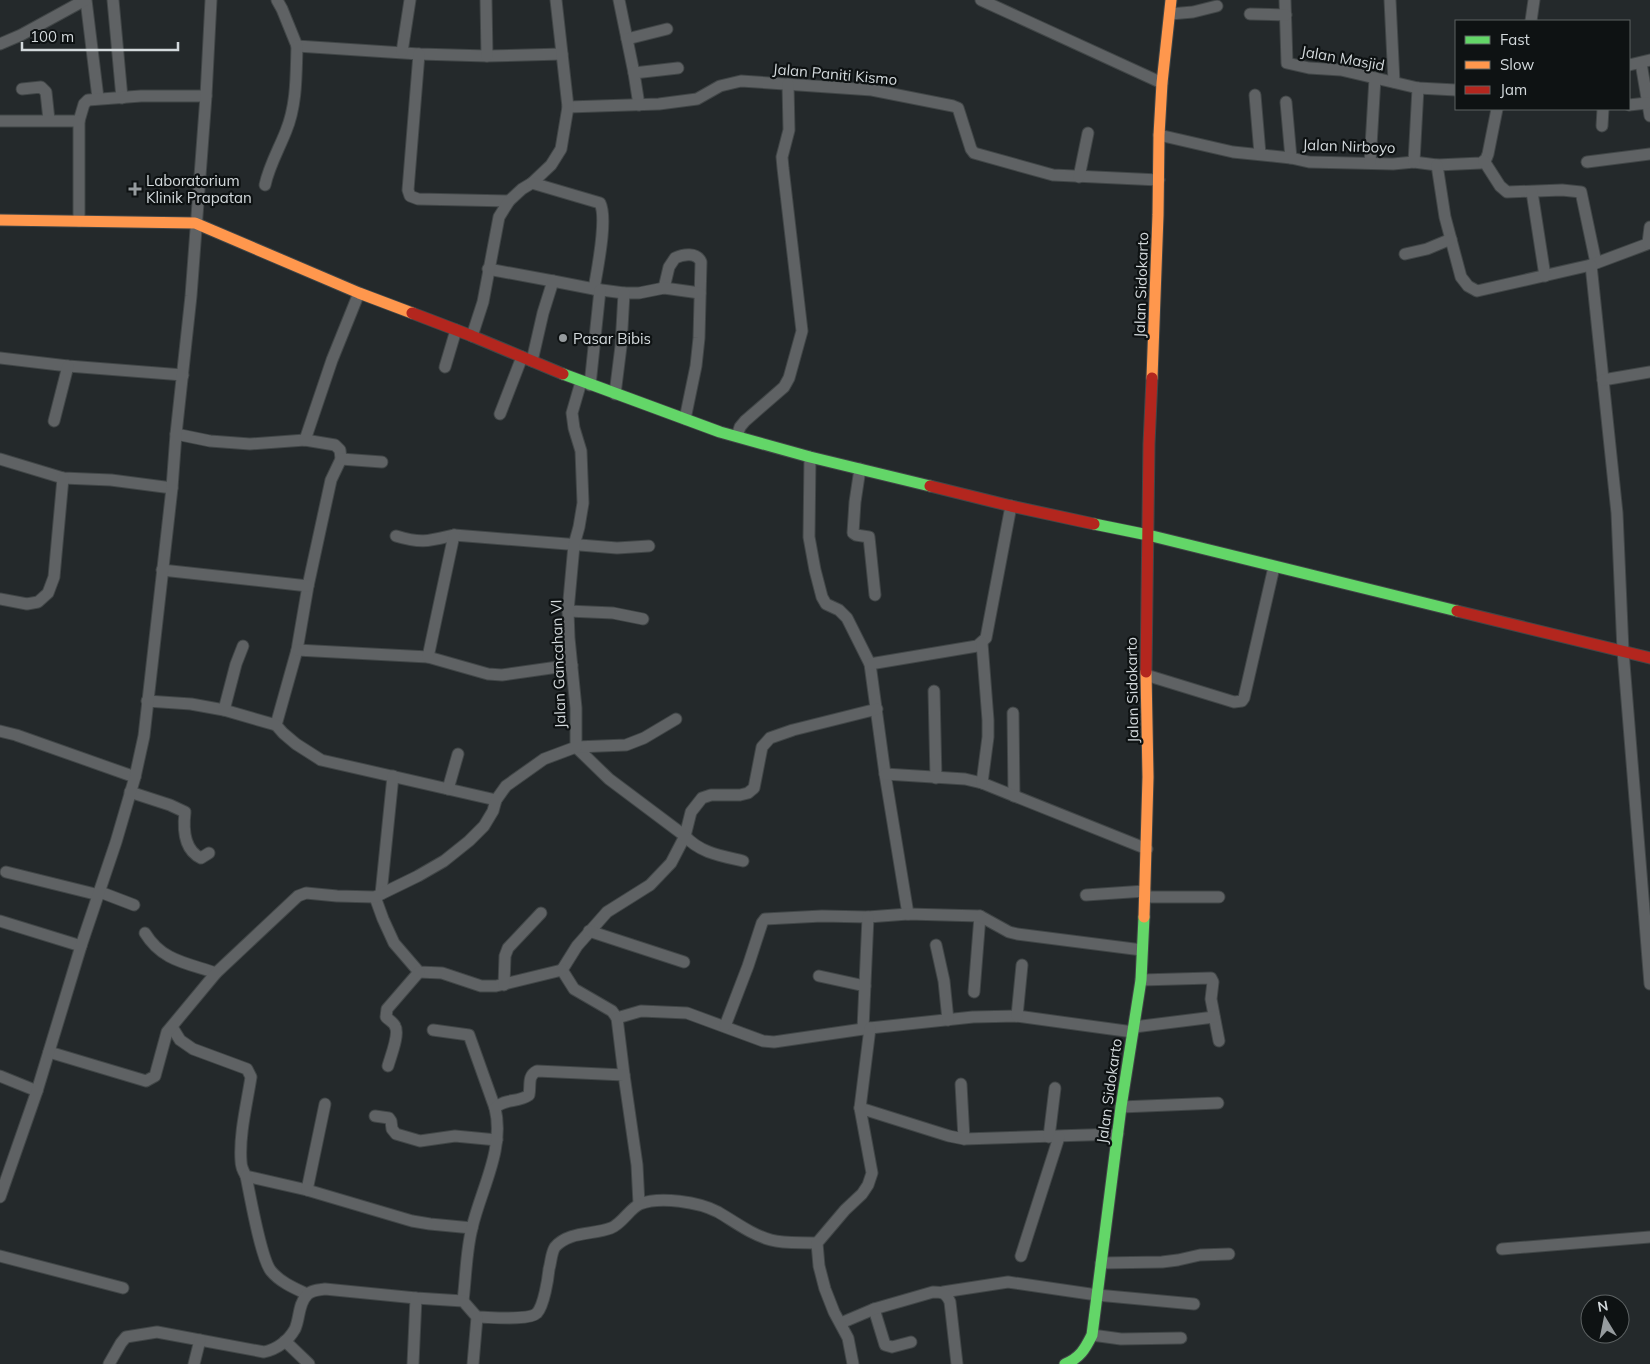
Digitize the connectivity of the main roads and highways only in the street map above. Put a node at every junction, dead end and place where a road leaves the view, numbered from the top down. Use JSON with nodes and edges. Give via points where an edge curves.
{"nodes":[{"id":1,"x":1171,"y":0,"type":"edge"},
{"id":2,"x":0,"y":220,"type":"edge"},
{"id":3,"x":1148,"y":535,"type":"junction"},
{"id":4,"x":1650,"y":658,"type":"edge"},
{"id":5,"x":1065,"y":1364,"type":"edge"}],
"edges":[{"from":1,"to":3,"type":"main road","name":"Jalan Sidokarto","via":[[1159,135]]},
{"from":2,"to":3,"type":"main road","via":[[195,223],[586,384],[685,419],[810,457],[1011,506]]},
{"from":3,"to":4,"type":"main road"},
{"from":3,"to":5,"type":"main road","name":"Jalan Sidokarto","via":[[1147,849],[1141,980],[1092,1335],[1084,1353]]}]}
